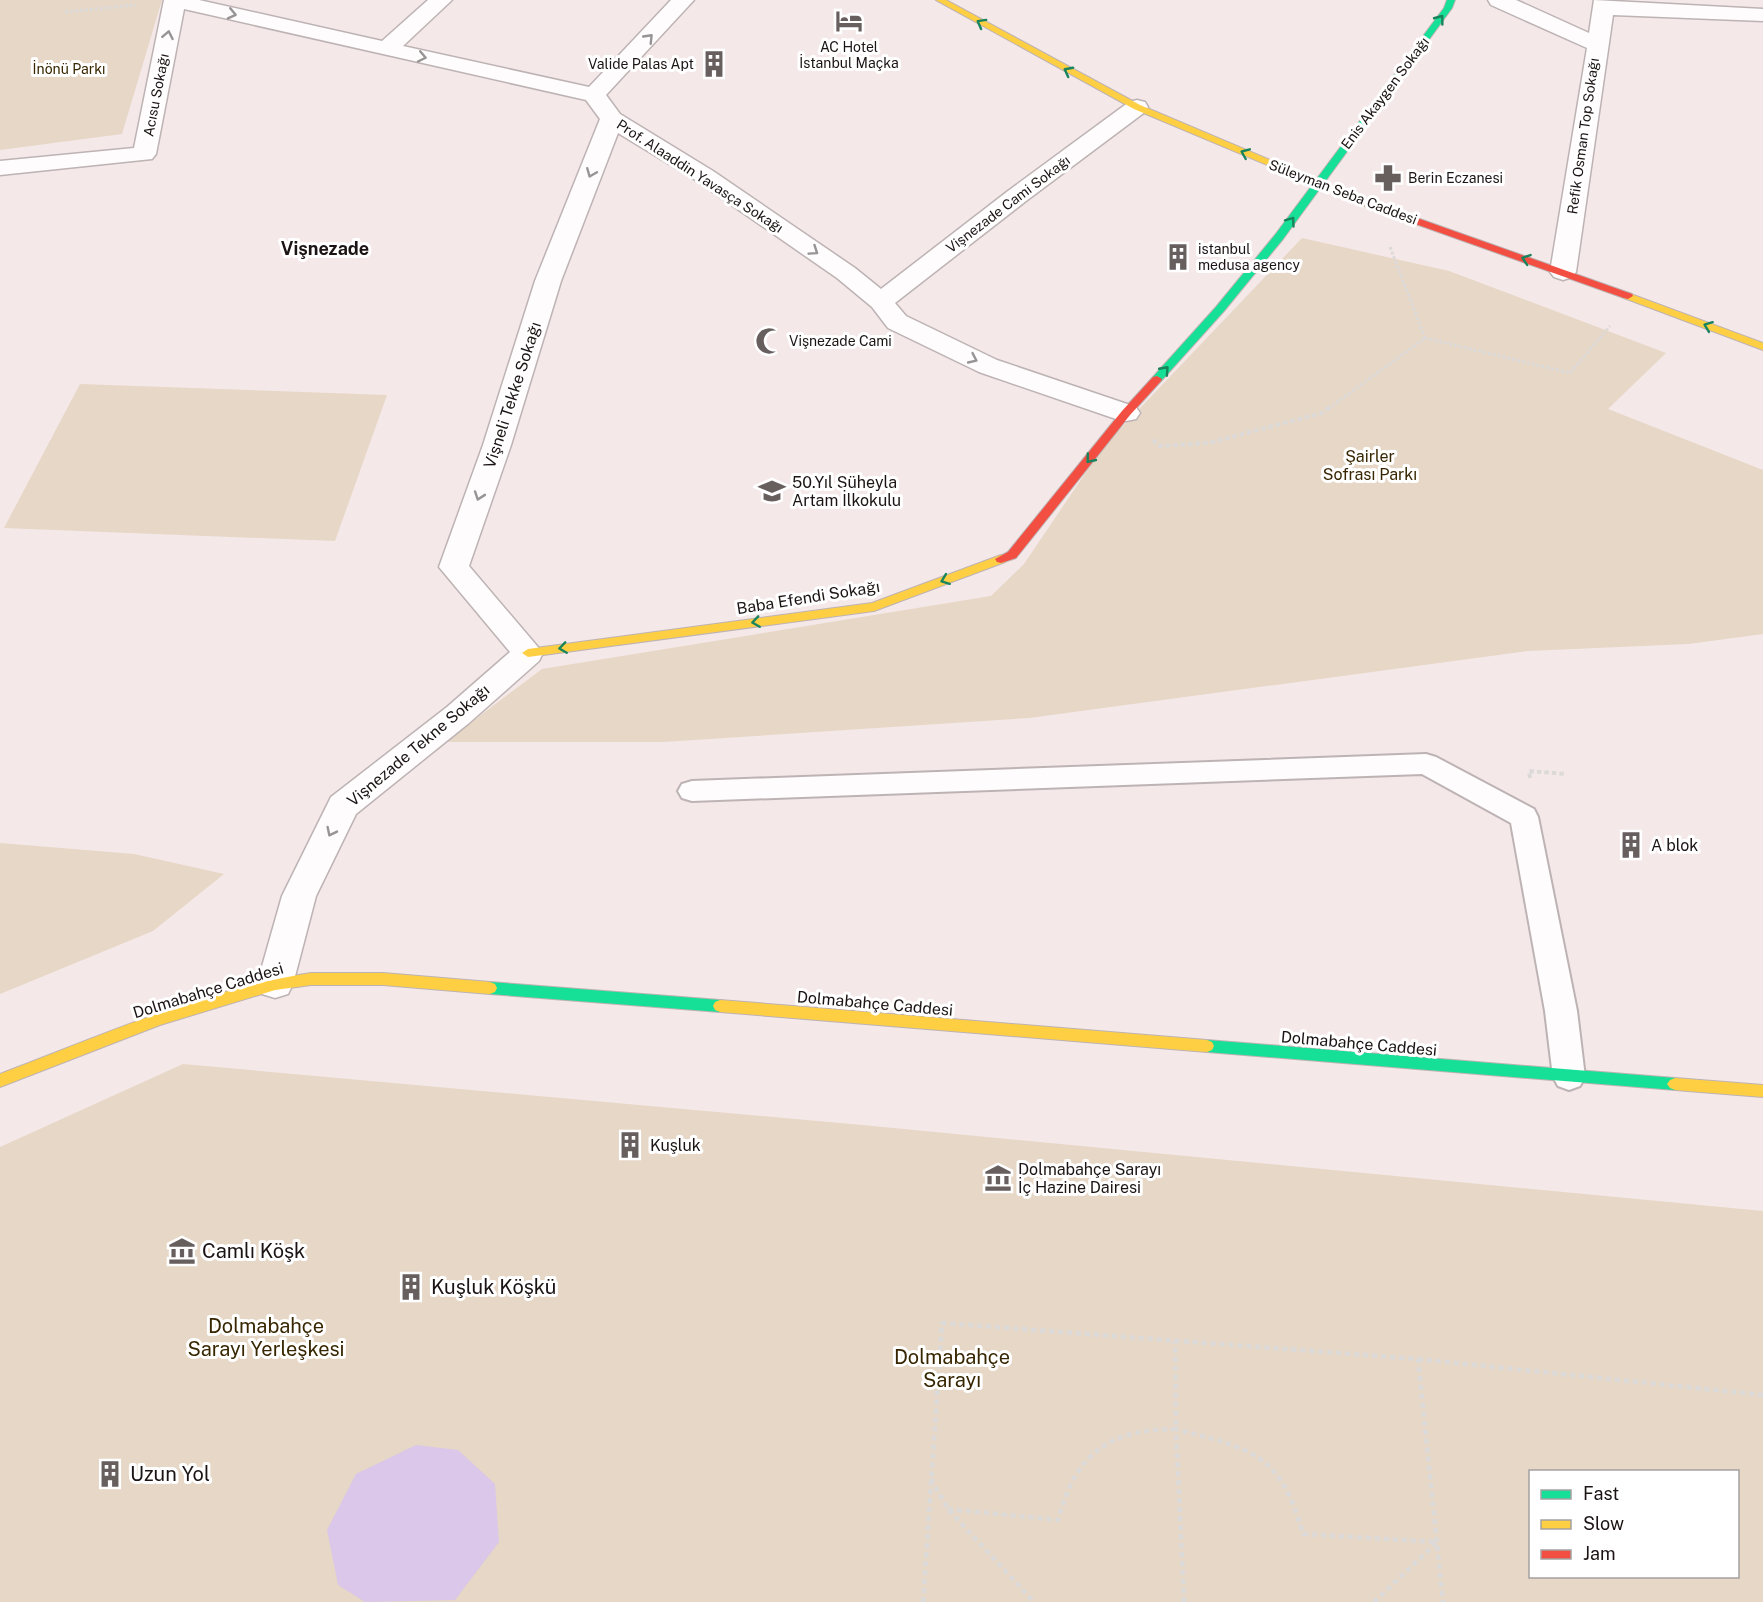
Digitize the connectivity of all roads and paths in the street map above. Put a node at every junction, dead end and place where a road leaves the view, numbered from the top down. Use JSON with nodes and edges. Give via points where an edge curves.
{"nodes":[{"id":1,"x":175,"y":0,"type":"edge"},
{"id":2,"x":441,"y":0,"type":"edge"},
{"id":3,"x":683,"y":0,"type":"edge"},
{"id":4,"x":940,"y":0,"type":"edge"},
{"id":5,"x":1450,"y":0,"type":"edge"},
{"id":6,"x":1499,"y":0,"type":"edge"},
{"id":7,"x":1604,"y":4,"type":"edge"},
{"id":8,"x":65,"y":12,"type":"dead end"},
{"id":9,"x":1763,"y":15,"type":"edge"},
{"id":10,"x":1596,"y":44,"type":"junction"},
{"id":11,"x":386,"y":49,"type":"junction"},
{"id":12,"x":594,"y":95,"type":"junction"},
{"id":13,"x":1137,"y":107,"type":"junction"},
{"id":14,"x":612,"y":119,"type":"junction"},
{"id":15,"x":0,"y":168,"type":"edge"},
{"id":16,"x":1318,"y":184,"type":"junction"},
{"id":17,"x":1375,"y":207,"type":"junction"},
{"id":18,"x":1563,"y":272,"type":"junction"},
{"id":19,"x":1633,"y":298,"type":"junction"},
{"id":20,"x":881,"y":303,"type":"junction"},
{"id":21,"x":1425,"y":338,"type":"junction"},
{"id":22,"x":1763,"y":347,"type":"edge"},
{"id":23,"x":1126,"y":413,"type":"junction"},
{"id":24,"x":528,"y":652,"type":"junction"},
{"id":25,"x":692,"y":792,"type":"dead end"},
{"id":26,"x":274,"y":984,"type":"junction"},
{"id":27,"x":1569,"y":1077,"type":"junction"},
{"id":28,"x":0,"y":1081,"type":"edge"},
{"id":29,"x":1763,"y":1091,"type":"edge"},
{"id":30,"x":1175,"y":1341,"type":"junction"},
{"id":31,"x":1418,"y":1359,"type":"junction"},
{"id":32,"x":1763,"y":1395,"type":"edge"},
{"id":33,"x":1176,"y":1430,"type":"junction"},
{"id":34,"x":931,"y":1479,"type":"junction"},
{"id":35,"x":948,"y":1509,"type":"junction"},
{"id":36,"x":1437,"y":1542,"type":"junction"},
{"id":37,"x":923,"y":1602,"type":"edge"},
{"id":38,"x":1034,"y":1602,"type":"edge"},
{"id":39,"x":1184,"y":1602,"type":"edge"},
{"id":40,"x":1374,"y":1602,"type":"edge"},
{"id":41,"x":1443,"y":1602,"type":"edge"}],
"edges":[{"from":1,"to":8,"type":"path"},
{"from":1,"to":11,"type":"street","one_way":true},
{"from":15,"to":1,"type":"street","name":"Acısu Sokağı","one_way":true,"via":[[144,154]]},
{"from":2,"to":11,"type":"street"},
{"from":12,"to":3,"type":"street","one_way":true},
{"from":13,"to":4,"type":"main road","name":"Süleyman Seba Caddesi","one_way":true},
{"from":16,"to":5,"type":"main road","name":"Enis Akaygen Sokağı","one_way":true,"via":[[1448,8]]},
{"from":6,"to":10,"type":"street"},
{"from":7,"to":9,"type":"street"},
{"from":7,"to":10,"type":"street","name":"Refik Osman Top Sokağı"},
{"from":10,"to":18,"type":"street","name":"Refik Osman Top Sokağı"},
{"from":11,"to":12,"type":"street","one_way":true},
{"from":12,"to":14,"type":"street","name":"Prof. Alaaddin Yavasça Sokağı"},
{"from":16,"to":13,"type":"main road","name":"Süleyman Seba Caddesi","one_way":true},
{"from":13,"to":20,"type":"street","name":"Vişnezade Cami Sokağı"},
{"from":14,"to":20,"type":"street","name":"Prof. Alaaddin Yavasça Sokağı","one_way":true,"via":[[705,176],[846,273]]},
{"from":14,"to":24,"type":"street","name":"Vişneli Tekke Sokağı","one_way":true,"via":[[548,281],[454,567]]},
{"from":16,"to":17,"type":"main road","name":"Süleyman Seba Caddesi"},
{"from":23,"to":16,"type":"main road","name":"Enis Akaygen Sokağı","one_way":true,"via":[[1220,309]]},
{"from":18,"to":17,"type":"main road","name":"Süleyman Seba Caddesi","one_way":true},
{"from":17,"to":21,"type":"path"},
{"from":18,"to":19,"type":"main road","name":"Süleyman Seba Caddesi"},
{"from":19,"to":21,"type":"path","via":[[1570,373]]},
{"from":22,"to":19,"type":"main road","name":"Süleyman Seba Caddesi","one_way":true},
{"from":20,"to":23,"type":"street","name":"Prof. Alaaddin Yavasça Sokağı","one_way":true,"via":[[897,322],[988,366]]},
{"from":21,"to":23,"type":"path","via":[[1322,413],[1209,443],[1160,446]]},
{"from":23,"to":24,"type":"main road","name":"Baba Efendi Sokağı","one_way":true,"via":[[1012,555],[874,607]]},
{"from":24,"to":26,"type":"street","name":"Vişnezade Tekne Sokağı","one_way":true,"via":[[458,715],[343,806],[299,896]]},
{"from":25,"to":27,"type":"lane","via":[[1425,764],[1524,817],[1561,1011]]},
{"from":26,"to":27,"type":"main road","name":"Dolmabahçe Caddesi","via":[[310,979],[383,979]]},
{"from":26,"to":28,"type":"main road","name":"Dolmabahçe Caddesi","via":[[157,1020]]},
{"from":27,"to":29,"type":"main road","name":"Dolmabahçe Caddesi"},
{"from":30,"to":31,"type":"path"},
{"from":30,"to":33,"type":"path"},
{"from":30,"to":34,"type":"path","via":[[942,1323]]},
{"from":31,"to":32,"type":"path"},
{"from":31,"to":36,"type":"path"},
{"from":33,"to":35,"type":"path","via":[[1162,1429],[1112,1440],[1084,1461],[1065,1494],[1058,1520]]},
{"from":33,"to":36,"type":"path","via":[[1246,1449],[1264,1462],[1292,1500],[1303,1534]]},
{"from":33,"to":39,"type":"path"},
{"from":34,"to":35,"type":"path"},
{"from":34,"to":37,"type":"path"},
{"from":35,"to":38,"type":"path"},
{"from":36,"to":40,"type":"path"},
{"from":36,"to":41,"type":"path"}]}
